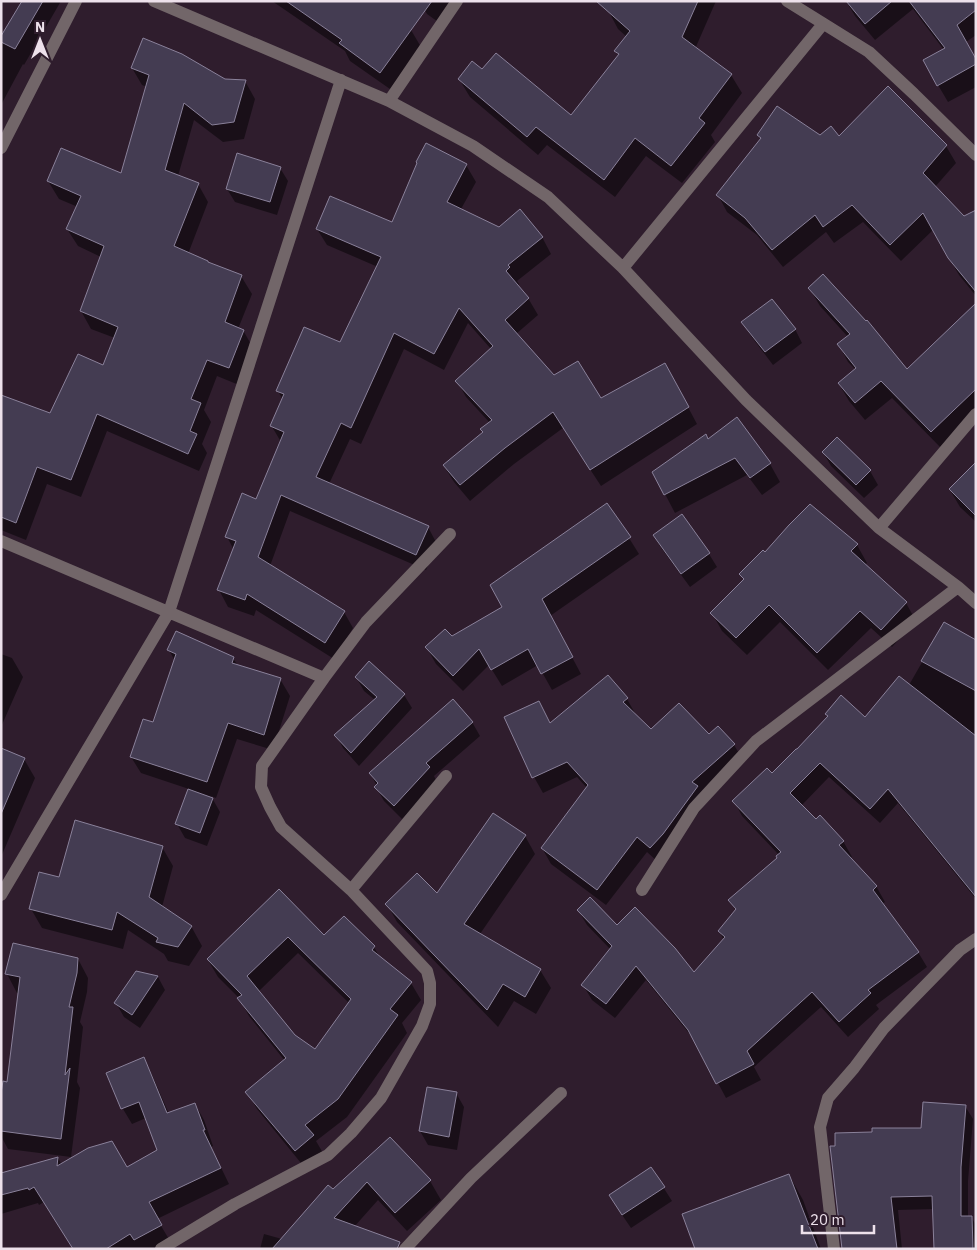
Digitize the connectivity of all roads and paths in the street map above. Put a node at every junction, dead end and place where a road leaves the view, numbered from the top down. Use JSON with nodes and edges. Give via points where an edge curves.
{"nodes":[{"id":1,"x":76,"y":1,"type":"edge"},
{"id":2,"x":154,"y":1,"type":"edge"},
{"id":3,"x":457,"y":1,"type":"edge"},
{"id":4,"x":787,"y":1,"type":"edge"},
{"id":5,"x":823,"y":24,"type":"junction"},
{"id":6,"x":341,"y":80,"type":"junction"},
{"id":7,"x":389,"y":101,"type":"junction"},
{"id":8,"x":1,"y":148,"type":"edge"},
{"id":9,"x":976,"y":155,"type":"edge"},
{"id":10,"x":623,"y":268,"type":"junction"},
{"id":11,"x":976,"y":414,"type":"edge"},
{"id":12,"x":879,"y":528,"type":"junction"},
{"id":13,"x":450,"y":534,"type":"dead end"},
{"id":14,"x":1,"y":541,"type":"edge"},
{"id":15,"x":958,"y":587,"type":"junction"},
{"id":16,"x":976,"y":603,"type":"edge"},
{"id":17,"x":169,"y":612,"type":"junction"},
{"id":18,"x":324,"y":678,"type":"junction"},
{"id":19,"x":446,"y":776,"type":"dead end"},
{"id":20,"x":351,"y":890,"type":"junction"},
{"id":21,"x":642,"y":890,"type":"dead end"},
{"id":22,"x":1,"y":896,"type":"edge"},
{"id":23,"x":976,"y":939,"type":"edge"},
{"id":24,"x":561,"y":1093,"type":"dead end"},
{"id":25,"x":162,"y":1249,"type":"edge"},
{"id":26,"x":405,"y":1249,"type":"edge"},
{"id":27,"x":834,"y":1249,"type":"edge"}],
"edges":[{"from":1,"to":8,"type":"street"},
{"from":2,"to":6,"type":"street"},
{"from":3,"to":7,"type":"street"},
{"from":4,"to":5,"type":"street"},
{"from":5,"to":9,"type":"street","via":[[869,52]]},
{"from":5,"to":10,"type":"street"},
{"from":6,"to":7,"type":"street"},
{"from":6,"to":17,"type":"street"},
{"from":7,"to":10,"type":"street","via":[[473,146],[548,197]]},
{"from":10,"to":12,"type":"street","via":[[746,400]]},
{"from":11,"to":12,"type":"street"},
{"from":12,"to":15,"type":"street"},
{"from":13,"to":18,"type":"street","via":[[366,622]]},
{"from":14,"to":17,"type":"street"},
{"from":15,"to":16,"type":"street"},
{"from":15,"to":21,"type":"street","via":[[756,741],[694,808]]},
{"from":17,"to":18,"type":"street"},
{"from":17,"to":22,"type":"street"},
{"from":18,"to":20,"type":"street","via":[[262,766],[261,787],[281,827]]},
{"from":19,"to":20,"type":"street"},
{"from":20,"to":25,"type":"street","via":[[427,971],[430,1004],[422,1026],[381,1098],[328,1155],[235,1204]]},
{"from":23,"to":27,"type":"street","via":[[960,950],[884,1028],[828,1098],[820,1127]]},
{"from":24,"to":26,"type":"street","via":[[471,1178]]}]}
